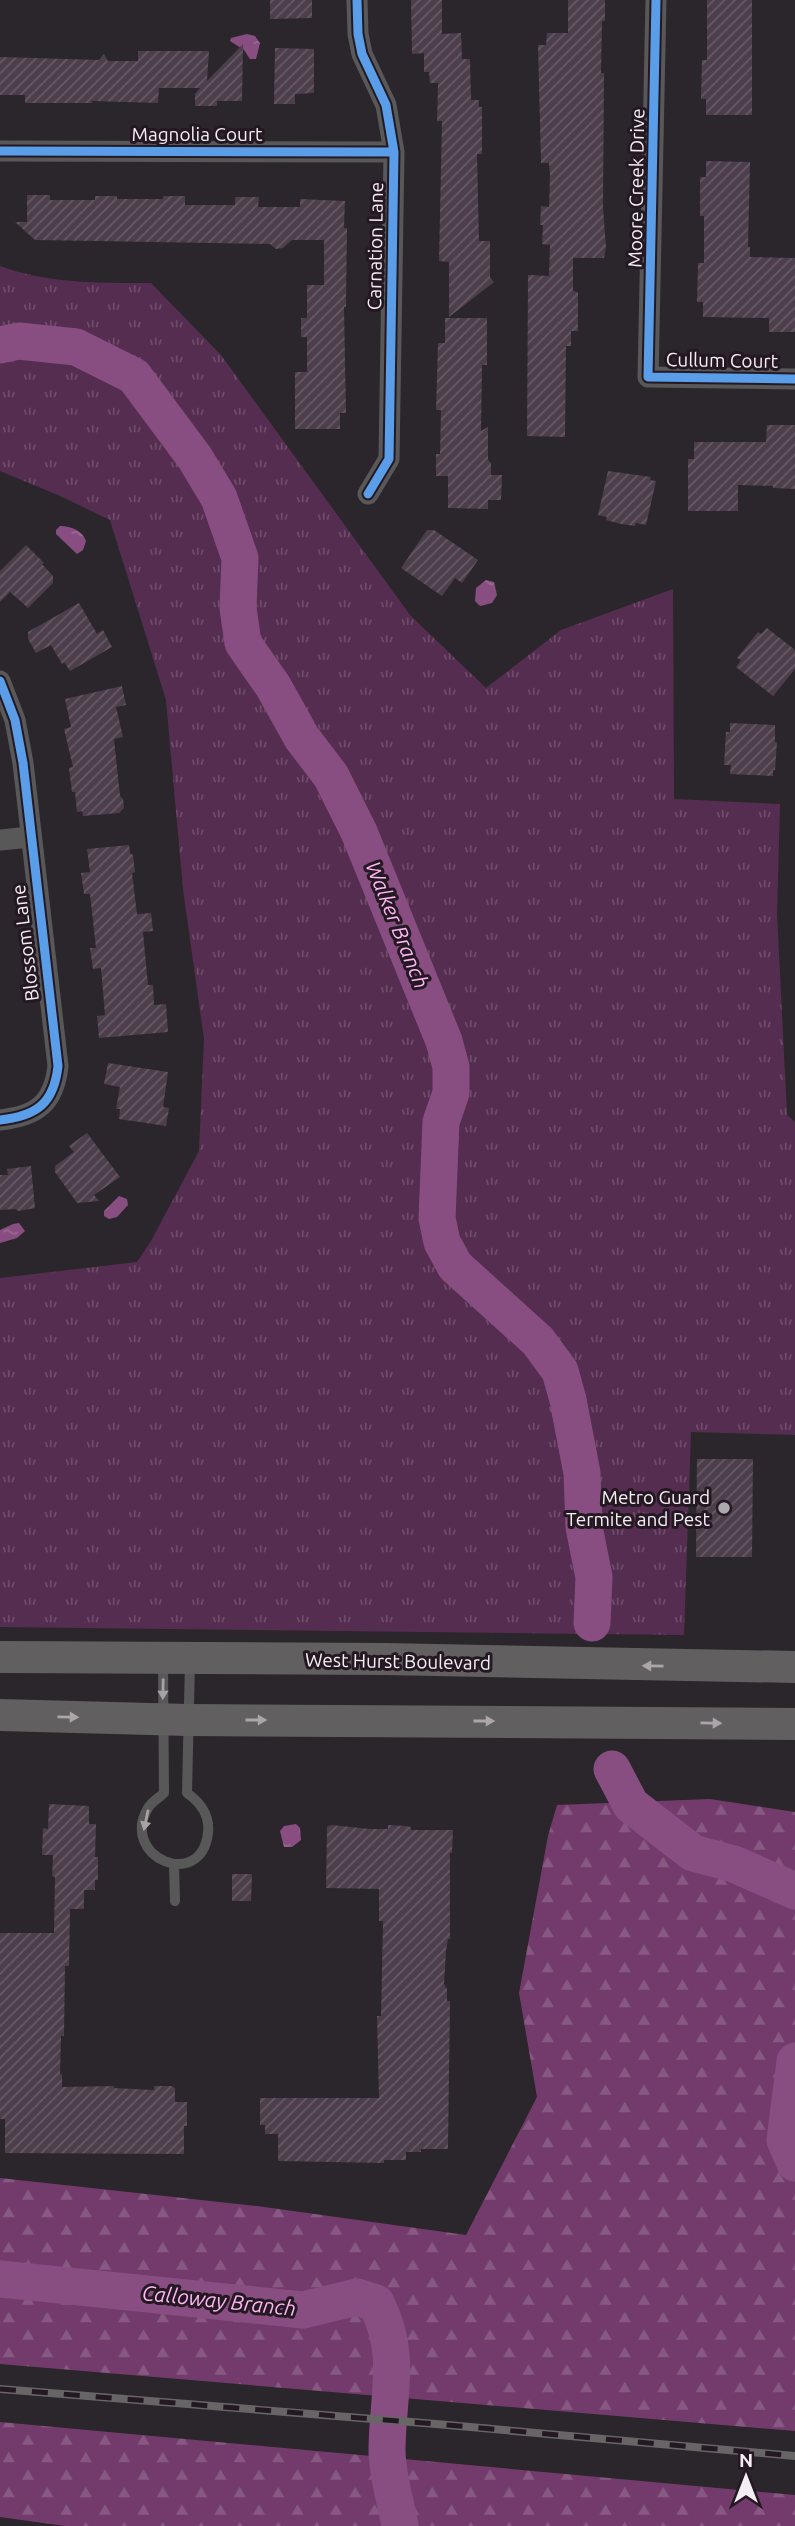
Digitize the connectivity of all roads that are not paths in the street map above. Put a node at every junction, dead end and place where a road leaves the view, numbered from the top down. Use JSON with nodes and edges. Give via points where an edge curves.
{"nodes":[{"id":1,"x":357,"y":0,"type":"edge"},
{"id":2,"x":656,"y":0,"type":"edge"},
{"id":3,"x":0,"y":151,"type":"edge"},
{"id":4,"x":394,"y":152,"type":"junction"},
{"id":5,"x":648,"y":377,"type":"joint"},
{"id":6,"x":795,"y":379,"type":"edge"},
{"id":7,"x":368,"y":494,"type":"dead end"},
{"id":8,"x":0,"y":681,"type":"edge"},
{"id":9,"x":30,"y":836,"type":"junction"},
{"id":10,"x":0,"y":840,"type":"edge"},
{"id":11,"x":0,"y":1120,"type":"edge"},
{"id":12,"x":0,"y":1657,"type":"edge"},
{"id":13,"x":176,"y":1659,"type":"junction"},
{"id":14,"x":795,"y":1667,"type":"edge"},
{"id":15,"x":0,"y":1715,"type":"edge"},
{"id":16,"x":175,"y":1719,"type":"junction"},
{"id":17,"x":795,"y":1724,"type":"edge"},
{"id":18,"x":164,"y":1793,"type":"junction"},
{"id":19,"x":187,"y":1793,"type":"junction"},
{"id":20,"x":174,"y":1864,"type":"junction"},
{"id":21,"x":175,"y":1901,"type":"dead end"}],
"edges":[{"from":1,"to":4,"type":"street","name":"Carnation Lane","via":[[362,54],[386,105]]},
{"from":2,"to":5,"type":"street","name":"Moore Creek Drive"},
{"from":3,"to":4,"type":"street","name":"Magnolia Court"},
{"from":4,"to":7,"type":"street","name":"Carnation Lane","via":[[389,458]]},
{"from":5,"to":6,"type":"street","name":"Cullum Court"},
{"from":8,"to":9,"type":"street","name":"Blossom Lane","via":[[15,720]]},
{"from":9,"to":10,"type":"street"},
{"from":9,"to":11,"type":"street","name":"Blossom Lane","via":[[58,1066],[56,1085],[49,1099],[34,1111]]},
{"from":12,"to":13,"type":"main road","name":"West Hurst Boulevard"},
{"from":14,"to":13,"type":"main road","name":"West Hurst Boulevard","one_way":true},
{"from":13,"to":16,"type":"lane"},
{"from":13,"to":16,"type":"lane","one_way":true},
{"from":15,"to":16,"type":"main road","one_way":true},
{"from":16,"to":17,"type":"main road","one_way":true},
{"from":16,"to":18,"type":"lane"},
{"from":16,"to":19,"type":"lane"},
{"from":18,"to":19,"type":"lane"},
{"from":18,"to":20,"type":"lane","one_way":true,"via":[[149,1807],[142,1825],[145,1844],[155,1856]]},
{"from":19,"to":20,"type":"lane","via":[[200,1802],[209,1823],[207,1844],[194,1860]]},
{"from":20,"to":21,"type":"lane"}]}
